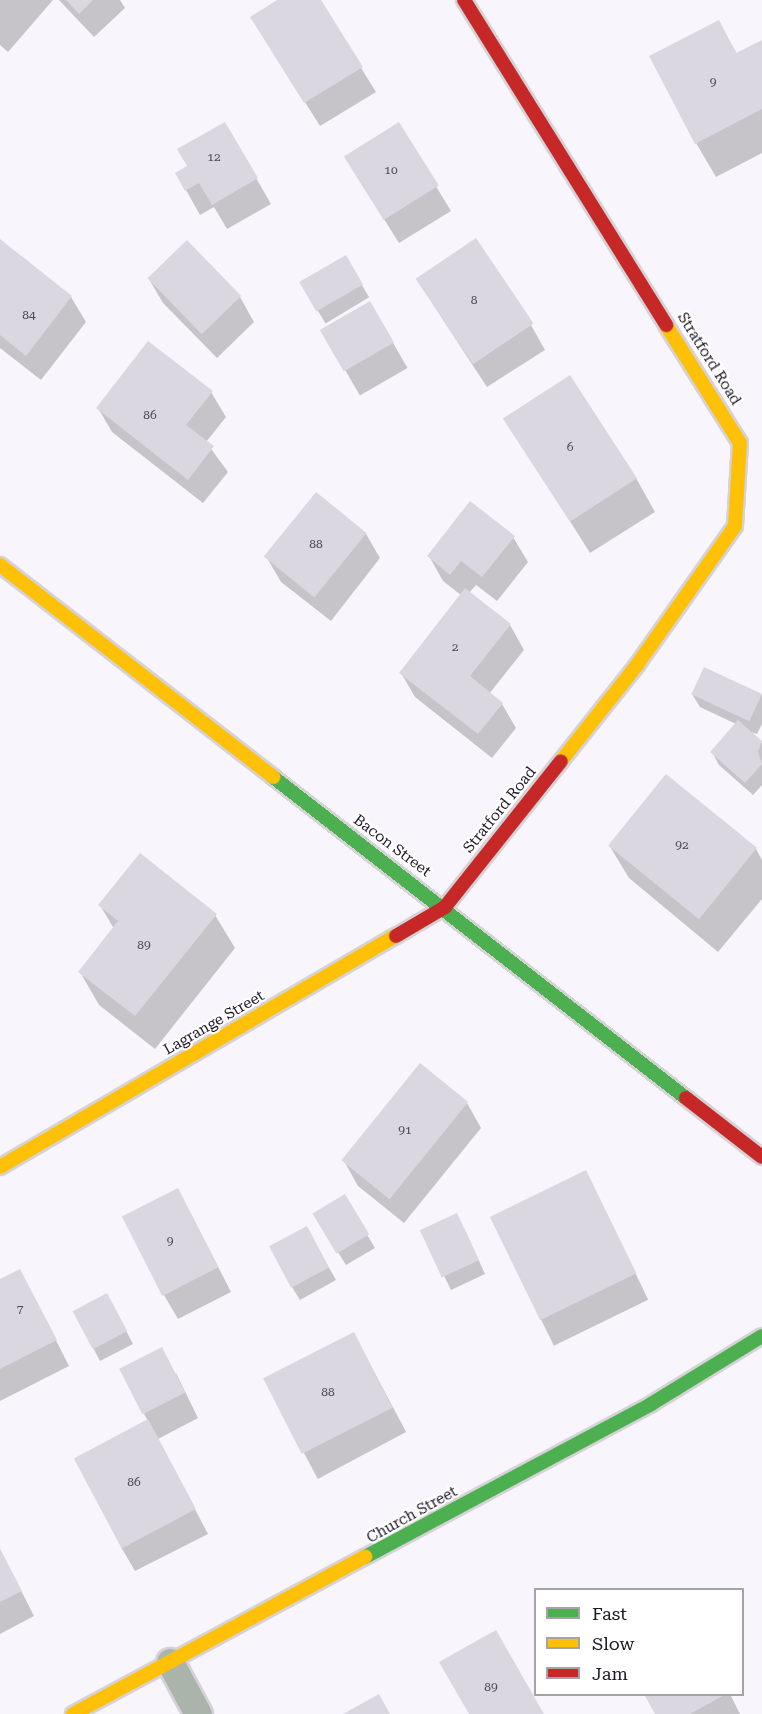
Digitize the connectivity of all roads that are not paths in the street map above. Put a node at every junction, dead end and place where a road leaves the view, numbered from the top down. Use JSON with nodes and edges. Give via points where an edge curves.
{"nodes":[{"id":1,"x":464,"y":0,"type":"edge"},
{"id":2,"x":0,"y":565,"type":"edge"},
{"id":3,"x":445,"y":907,"type":"junction"},
{"id":4,"x":762,"y":1157,"type":"edge"},
{"id":5,"x":0,"y":1167,"type":"edge"},
{"id":6,"x":762,"y":1336,"type":"edge"},
{"id":7,"x":170,"y":1662,"type":"junction"},
{"id":8,"x":73,"y":1714,"type":"edge"},
{"id":9,"x":198,"y":1714,"type":"edge"}],
"edges":[{"from":1,"to":3,"type":"street","name":"Stratford Road","via":[[740,443],[735,526],[637,665]]},
{"from":2,"to":3,"type":"street","name":"Bacon Street"},
{"from":3,"to":4,"type":"street","name":"Bacon Street"},
{"from":3,"to":5,"type":"street","name":"Lagrange Street"},
{"from":6,"to":7,"type":"street","name":"Church Street","via":[[651,1404],[320,1585]]},
{"from":7,"to":8,"type":"street","name":"Church Street"},
{"from":7,"to":9,"type":"lane"}]}
